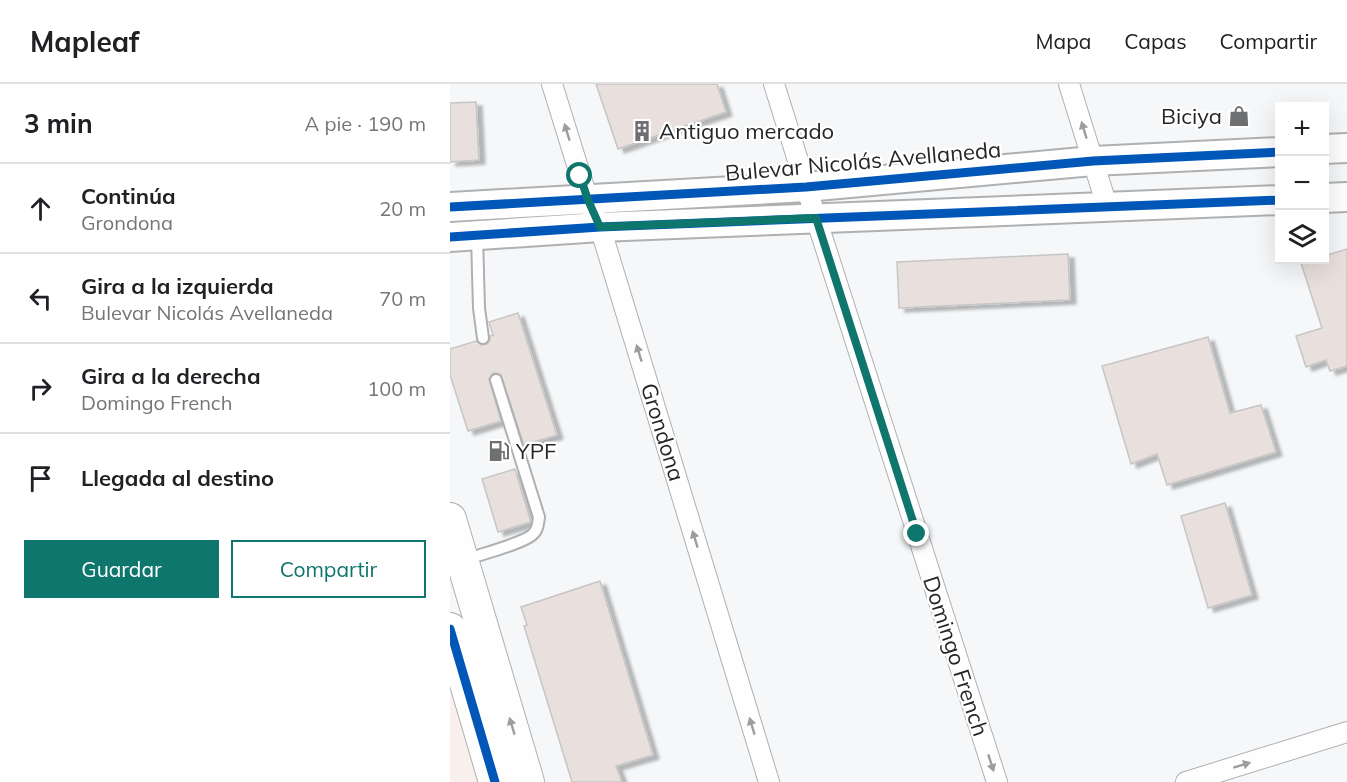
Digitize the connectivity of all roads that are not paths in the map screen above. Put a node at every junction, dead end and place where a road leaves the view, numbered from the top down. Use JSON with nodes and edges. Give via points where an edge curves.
{"nodes":[{"id":1,"x":552,"y":84,"type":"edge"},
{"id":2,"x":774,"y":84,"type":"edge"},
{"id":3,"x":1069,"y":84,"type":"edge"},
{"id":4,"x":1347,"y":148,"type":"edge"},
{"id":5,"x":1329,"y":149,"type":"edge"},
{"id":6,"x":1275,"y":152,"type":"edge"},
{"id":7,"x":1093,"y":161,"type":"junction"},
{"id":8,"x":806,"y":188,"type":"junction"},
{"id":9,"x":1347,"y":197,"type":"edge"},
{"id":10,"x":1329,"y":198,"type":"edge"},
{"id":11,"x":588,"y":200,"type":"junction"},
{"id":12,"x":1275,"y":200,"type":"edge"},
{"id":13,"x":1107,"y":206,"type":"junction"},
{"id":14,"x":450,"y":207,"type":"edge"},
{"id":15,"x":816,"y":218,"type":"junction"},
{"id":16,"x":600,"y":227,"type":"junction"},
{"id":17,"x":464,"y":236,"type":"edge"},
{"id":18,"x":483,"y":339,"type":"dead end"},
{"id":19,"x":496,"y":380,"type":"dead end"},
{"id":20,"x":450,"y":519,"type":"edge"},
{"id":21,"x":462,"y":561,"type":"junction"},
{"id":22,"x":450,"y":629,"type":"edge"},
{"id":23,"x":1347,"y":732,"type":"edge"},
{"id":24,"x":495,"y":782,"type":"edge"},
{"id":25,"x":528,"y":782,"type":"edge"},
{"id":26,"x":769,"y":782,"type":"edge"},
{"id":27,"x":997,"y":782,"type":"edge"},
{"id":28,"x":1186,"y":782,"type":"edge"}],
"edges":[{"from":11,"to":1,"type":"street","name":"Grondona","one_way":true},
{"from":2,"to":8,"type":"street","name":"Domingo French"},
{"from":7,"to":3,"type":"street","one_way":true},
{"from":4,"to":5,"type":"main road"},
{"from":6,"to":7,"type":"main road","name":"Bulevar Nicolás Avellaneda"},
{"from":7,"to":8,"type":"main road","name":"Bulevar Nicolás Avellaneda"},
{"from":7,"to":13,"type":"street"},
{"from":8,"to":11,"type":"main road","name":"Bulevar Nicolás Avellaneda"},
{"from":8,"to":15,"type":"street","name":"Domingo French"},
{"from":9,"to":10,"type":"main road"},
{"from":11,"to":14,"type":"main road","name":"Bulevar Nicolás Avellaneda"},
{"from":11,"to":16,"type":"street","name":"Grondona"},
{"from":12,"to":13,"type":"main road"},
{"from":13,"to":15,"type":"main road"},
{"from":15,"to":16,"type":"main road"},
{"from":15,"to":27,"type":"street","name":"Domingo French","one_way":true},
{"from":16,"to":17,"type":"main road"},
{"from":26,"to":16,"type":"street","name":"Grondona","one_way":true},
{"from":17,"to":18,"type":"lane"},
{"from":19,"to":21,"type":"lane","via":[[539,517],[538,527],[524,540]]},
{"from":20,"to":21,"type":"main road"},
{"from":25,"to":21,"type":"main road","one_way":true},
{"from":22,"to":24,"type":"main road"},
{"from":28,"to":23,"type":"street","one_way":true}]}
